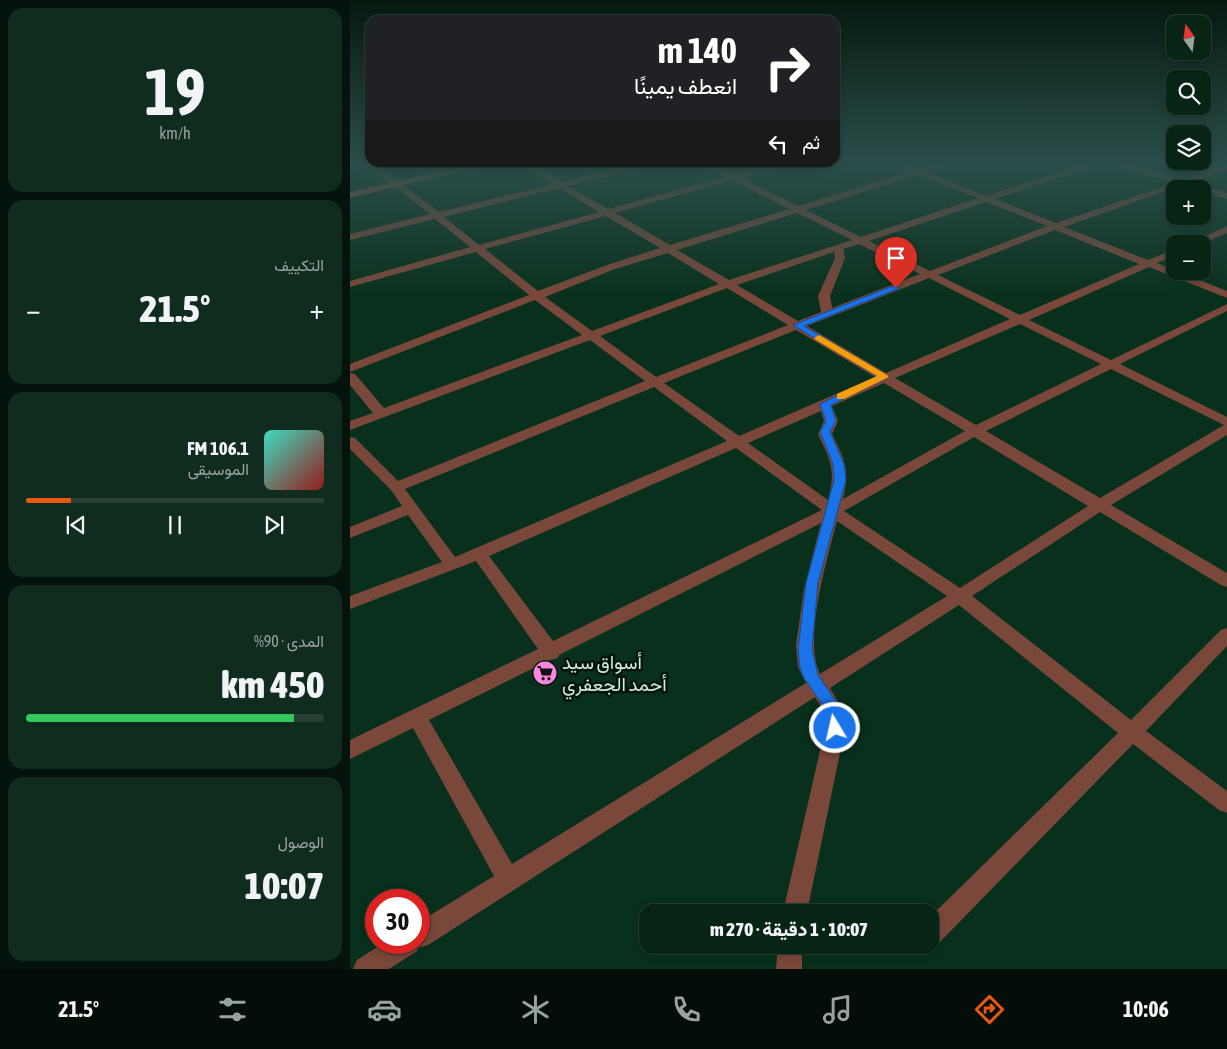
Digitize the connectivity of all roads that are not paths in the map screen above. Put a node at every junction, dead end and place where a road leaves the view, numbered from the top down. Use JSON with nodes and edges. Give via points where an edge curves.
{"nodes":[{"id":1,"x":427,"y":208,"type":"edge"},
{"id":2,"x":467,"y":208,"type":"edge"},
{"id":3,"x":598,"y":208,"type":"edge"},
{"id":4,"x":627,"y":208,"type":"edge"},
{"id":5,"x":954,"y":208,"type":"edge"},
{"id":6,"x":1011,"y":208,"type":"edge"},
{"id":7,"x":1109,"y":208,"type":"edge"},
{"id":8,"x":797,"y":209,"type":"joint"},
{"id":9,"x":607,"y":214,"type":"junction"},
{"id":10,"x":436,"y":216,"type":"junction"},
{"id":11,"x":1056,"y":226,"type":"junction"},
{"id":12,"x":1227,"y":229,"type":"edge"},
{"id":13,"x":1211,"y":236,"type":"edge"},
{"id":14,"x":350,"y":237,"type":"edge"},
{"id":15,"x":859,"y":240,"type":"junction"},
{"id":16,"x":838,"y":247,"type":"junction"},
{"id":17,"x":668,"y":248,"type":"junction"},
{"id":18,"x":478,"y":249,"type":"junction"},
{"id":19,"x":1166,"y":256,"type":"edge"},
{"id":20,"x":1148,"y":263,"type":"junction"},
{"id":21,"x":930,"y":275,"type":"junction"},
{"id":22,"x":350,"y":284,"type":"edge"},
{"id":23,"x":728,"y":284,"type":"junction"},
{"id":24,"x":1227,"y":295,"type":"edge"},
{"id":25,"x":538,"y":297,"type":"junction"},
{"id":26,"x":1227,"y":307,"type":"edge"},
{"id":27,"x":827,"y":315,"type":"junction"},
{"id":28,"x":1020,"y":319,"type":"junction"},
{"id":29,"x":797,"y":325,"type":"junction"},
{"id":30,"x":591,"y":334,"type":"junction"},
{"id":31,"x":1111,"y":365,"type":"junction"},
{"id":32,"x":350,"y":368,"type":"edge"},
{"id":33,"x":350,"y":377,"type":"edge"},
{"id":34,"x":884,"y":377,"type":"junction"},
{"id":35,"x":654,"y":381,"type":"junction"},
{"id":36,"x":825,"y":404,"type":"junction"},
{"id":37,"x":382,"y":414,"type":"junction"},
{"id":38,"x":1227,"y":422,"type":"edge"},
{"id":39,"x":350,"y":426,"type":"edge"},
{"id":40,"x":1227,"y":429,"type":"edge"},
{"id":41,"x":975,"y":431,"type":"junction"},
{"id":42,"x":350,"y":441,"type":"edge"},
{"id":43,"x":738,"y":442,"type":"junction"},
{"id":44,"x":396,"y":487,"type":"junction"},
{"id":45,"x":1100,"y":505,"type":"junction"},
{"id":46,"x":411,"y":508,"type":"junction"},
{"id":47,"x":833,"y":511,"type":"junction"},
{"id":48,"x":350,"y":533,"type":"edge"},
{"id":49,"x":479,"y":554,"type":"junction"},
{"id":50,"x":452,"y":564,"type":"junction"},
{"id":51,"x":1227,"y":581,"type":"edge"},
{"id":52,"x":960,"y":596,"type":"junction"},
{"id":53,"x":350,"y":603,"type":"edge"},
{"id":54,"x":1227,"y":635,"type":"edge"},
{"id":55,"x":551,"y":653,"type":"junction"},
{"id":56,"x":816,"y":686,"type":"junction"},
{"id":57,"x":417,"y":718,"type":"junction"},
{"id":58,"x":1132,"y":732,"type":"junction"},
{"id":59,"x":350,"y":750,"type":"edge"},
{"id":60,"x":1227,"y":803,"type":"edge"},
{"id":61,"x":508,"y":879,"type":"junction"},
{"id":62,"x":797,"y":904,"type":"edge"},
{"id":63,"x":939,"y":925,"type":"edge"},
{"id":64,"x":430,"y":929,"type":"edge"},
{"id":65,"x":389,"y":954,"type":"edge"},
{"id":66,"x":790,"y":954,"type":"edge"},
{"id":67,"x":366,"y":969,"type":"edge"},
{"id":68,"x":789,"y":969,"type":"edge"}],
"edges":[{"from":1,"to":10,"type":"street"},
{"from":2,"to":10,"type":"street"},
{"from":3,"to":9,"type":"street"},
{"from":4,"to":9,"type":"street"},
{"from":5,"to":15,"type":"street"},
{"from":6,"to":11,"type":"street"},
{"from":7,"to":11,"type":"street"},
{"from":8,"to":15,"type":"street"},
{"from":8,"to":17,"type":"street"},
{"from":9,"to":17,"type":"street"},
{"from":9,"to":18,"type":"street"},
{"from":10,"to":14,"type":"street"},
{"from":10,"to":18,"type":"street"},
{"from":11,"to":20,"type":"street"},
{"from":11,"to":21,"type":"street"},
{"from":12,"to":13,"type":"street"},
{"from":15,"to":16,"type":"street"},
{"from":15,"to":21,"type":"street"},
{"from":16,"to":23,"type":"street"},
{"from":16,"to":27,"type":"street","via":[[840,258],[824,296]]},
{"from":17,"to":23,"type":"street"},
{"from":17,"to":25,"type":"street"},
{"from":18,"to":22,"type":"street"},
{"from":18,"to":25,"type":"street"},
{"from":19,"to":20,"type":"street"},
{"from":20,"to":24,"type":"street"},
{"from":20,"to":28,"type":"street"},
{"from":21,"to":27,"type":"street"},
{"from":21,"to":28,"type":"street"},
{"from":23,"to":29,"type":"street"},
{"from":23,"to":30,"type":"street"},
{"from":25,"to":30,"type":"street"},
{"from":25,"to":32,"type":"street"},
{"from":26,"to":31,"type":"street"},
{"from":27,"to":29,"type":"street"},
{"from":28,"to":31,"type":"street"},
{"from":28,"to":34,"type":"street"},
{"from":29,"to":34,"type":"street"},
{"from":29,"to":35,"type":"street"},
{"from":30,"to":35,"type":"street"},
{"from":30,"to":37,"type":"street"},
{"from":31,"to":38,"type":"street"},
{"from":31,"to":41,"type":"street"},
{"from":33,"to":37,"type":"street"},
{"from":34,"to":36,"type":"street"},
{"from":34,"to":41,"type":"street"},
{"from":35,"to":43,"type":"street"},
{"from":35,"to":44,"type":"street"},
{"from":36,"to":43,"type":"street"},
{"from":36,"to":47,"type":"street","via":[[831,421],[825,432],[838,464],[840,480]]},
{"from":37,"to":39,"type":"street"},
{"from":40,"to":45,"type":"street"},
{"from":41,"to":45,"type":"street"},
{"from":41,"to":47,"type":"street"},
{"from":42,"to":44,"type":"street"},
{"from":43,"to":47,"type":"street"},
{"from":43,"to":49,"type":"street"},
{"from":44,"to":46,"type":"street"},
{"from":45,"to":51,"type":"street"},
{"from":45,"to":52,"type":"street"},
{"from":46,"to":48,"type":"street"},
{"from":46,"to":50,"type":"street"},
{"from":47,"to":52,"type":"street"},
{"from":47,"to":55,"type":"street"},
{"from":47,"to":56,"type":"street","via":[[809,599],[805,658]]},
{"from":49,"to":50,"type":"street"},
{"from":49,"to":55,"type":"street"},
{"from":50,"to":53,"type":"street"},
{"from":52,"to":56,"type":"street"},
{"from":52,"to":58,"type":"street"},
{"from":54,"to":58,"type":"street"},
{"from":55,"to":57,"type":"street"},
{"from":56,"to":61,"type":"street"},
{"from":56,"to":62,"type":"street","via":[[832,706],[835,728]]},
{"from":57,"to":59,"type":"street"},
{"from":57,"to":61,"type":"street"},
{"from":58,"to":60,"type":"street"},
{"from":58,"to":63,"type":"street"},
{"from":61,"to":64,"type":"street"},
{"from":65,"to":67,"type":"street"},
{"from":66,"to":68,"type":"street"}]}
